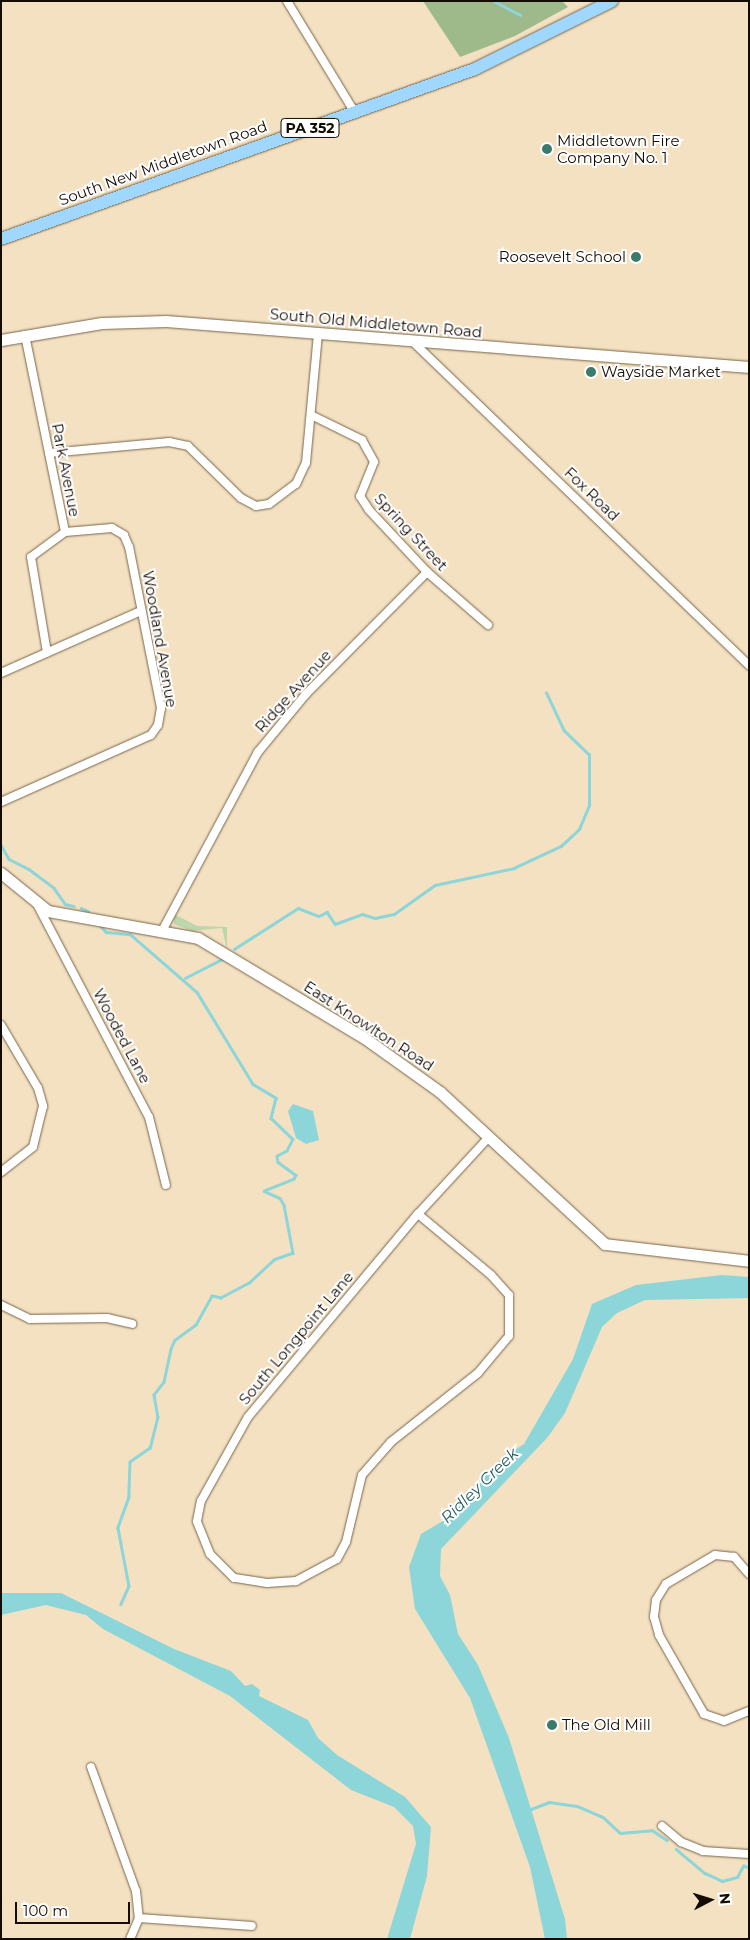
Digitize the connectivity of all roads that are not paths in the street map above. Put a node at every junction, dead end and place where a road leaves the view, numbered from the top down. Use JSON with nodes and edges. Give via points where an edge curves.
{"nodes":[{"id":1,"x":286,"y":1,"type":"edge"},
{"id":2,"x":612,"y":1,"type":"edge"},
{"id":3,"x":355,"y":113,"type":"junction"},
{"id":4,"x":1,"y":239,"type":"edge"},
{"id":5,"x":318,"y":334,"type":"junction"},
{"id":6,"x":25,"y":335,"type":"junction"},
{"id":7,"x":1,"y":340,"type":"edge"},
{"id":8,"x":414,"y":343,"type":"junction"},
{"id":9,"x":749,"y":366,"type":"edge"},
{"id":10,"x":311,"y":415,"type":"junction"},
{"id":11,"x":49,"y":453,"type":"junction"},
{"id":12,"x":65,"y":532,"type":"junction"},
{"id":13,"x":427,"y":572,"type":"junction"},
{"id":14,"x":142,"y":611,"type":"junction"},
{"id":15,"x":488,"y":625,"type":"dead end"},
{"id":16,"x":47,"y":652,"type":"junction"},
{"id":17,"x":749,"y":665,"type":"edge"},
{"id":18,"x":1,"y":673,"type":"edge"},
{"id":19,"x":1,"y":802,"type":"edge"},
{"id":20,"x":1,"y":873,"type":"edge"},
{"id":21,"x":38,"y":906,"type":"junction"},
{"id":22,"x":163,"y":928,"type":"junction"},
{"id":23,"x":1,"y":1025,"type":"edge"},
{"id":24,"x":490,"y":1137,"type":"junction"},
{"id":25,"x":1,"y":1172,"type":"edge"},
{"id":26,"x":166,"y":1185,"type":"dead end"},
{"id":27,"x":418,"y":1214,"type":"junction"},
{"id":28,"x":749,"y":1261,"type":"edge"},
{"id":29,"x":1,"y":1305,"type":"edge"},
{"id":30,"x":132,"y":1324,"type":"dead end"},
{"id":31,"x":748,"y":1570,"type":"edge"},
{"id":32,"x":749,"y":1711,"type":"edge"},
{"id":33,"x":91,"y":1767,"type":"dead end"},
{"id":34,"x":662,"y":1826,"type":"dead end"},
{"id":35,"x":749,"y":1854,"type":"edge"},
{"id":36,"x":139,"y":1918,"type":"junction"},
{"id":37,"x":252,"y":1926,"type":"dead end"},
{"id":38,"x":130,"y":1939,"type":"edge"}],
"edges":[{"from":1,"to":3,"type":"street"},
{"from":2,"to":3,"type":"main road","name":"South New Middletown Road","number":"PA 352","via":[[500,58]]},
{"from":3,"to":4,"type":"main road","name":"South New Middletown Road","number":"PA 352"},
{"from":5,"to":6,"type":"main road","name":"South Old Middletown Road","via":[[131,321]]},
{"from":5,"to":8,"type":"main road","name":"South Old Middletown Road"},
{"from":5,"to":10,"type":"street"},
{"from":6,"to":7,"type":"main road","name":"South Old Middletown Road"},
{"from":6,"to":11,"type":"street","name":"Park Avenue"},
{"from":8,"to":9,"type":"main road","name":"South Old Middletown Road"},
{"from":8,"to":17,"type":"street","name":"Fox Road"},
{"from":10,"to":11,"type":"street","via":[[306,463],[296,484],[282,497],[256,506],[228,488],[188,446],[169,442]]},
{"from":10,"to":13,"type":"street","name":"Spring Street","via":[[362,440],[371,452],[374,462],[360,496]]},
{"from":11,"to":12,"type":"street","name":"Park Avenue"},
{"from":12,"to":14,"type":"street","name":"Woodland Avenue","via":[[100,526],[124,535]]},
{"from":12,"to":16,"type":"street","name":"Park Avenue","via":[[31,557],[29,570]]},
{"from":13,"to":15,"type":"street","name":"Spring Street"},
{"from":13,"to":22,"type":"street","name":"Ridge Avenue","via":[[306,694],[258,752]]},
{"from":14,"to":16,"type":"street"},
{"from":14,"to":19,"type":"street","name":"Woodland Avenue","via":[[161,708],[151,735]]},
{"from":16,"to":18,"type":"street"},
{"from":20,"to":21,"type":"main road"},
{"from":21,"to":22,"type":"main road","name":"East Knowlton Road"},
{"from":21,"to":26,"type":"street","name":"Wooded Lane","via":[[150,1117]]},
{"from":22,"to":24,"type":"main road","name":"East Knowlton Road","via":[[207,943],[376,1045],[419,1074]]},
{"from":23,"to":25,"type":"street","via":[[38,1088],[42,1106],[33,1147]]},
{"from":24,"to":27,"type":"street","name":"South Longpoint Lane"},
{"from":24,"to":28,"type":"main road","name":"East Knowlton Road","via":[[605,1244]]},
{"from":27,"to":27,"type":"street","name":"South Longpoint Lane","via":[[509,1295],[508,1336],[478,1372],[391,1442],[362,1475],[346,1542],[337,1559],[296,1581],[248,1582],[234,1578],[218,1567],[200,1535],[201,1501],[248,1417]]},
{"from":29,"to":30,"type":"street","via":[[30,1318],[107,1318]]},
{"from":31,"to":32,"type":"street","via":[[731,1555],[710,1557],[663,1587],[654,1617],[659,1635],[704,1714],[724,1721]]},
{"from":33,"to":36,"type":"street","via":[[136,1891]]},
{"from":34,"to":35,"type":"street","via":[[681,1842],[703,1851]]},
{"from":36,"to":37,"type":"street"},
{"from":36,"to":38,"type":"street"}]}
